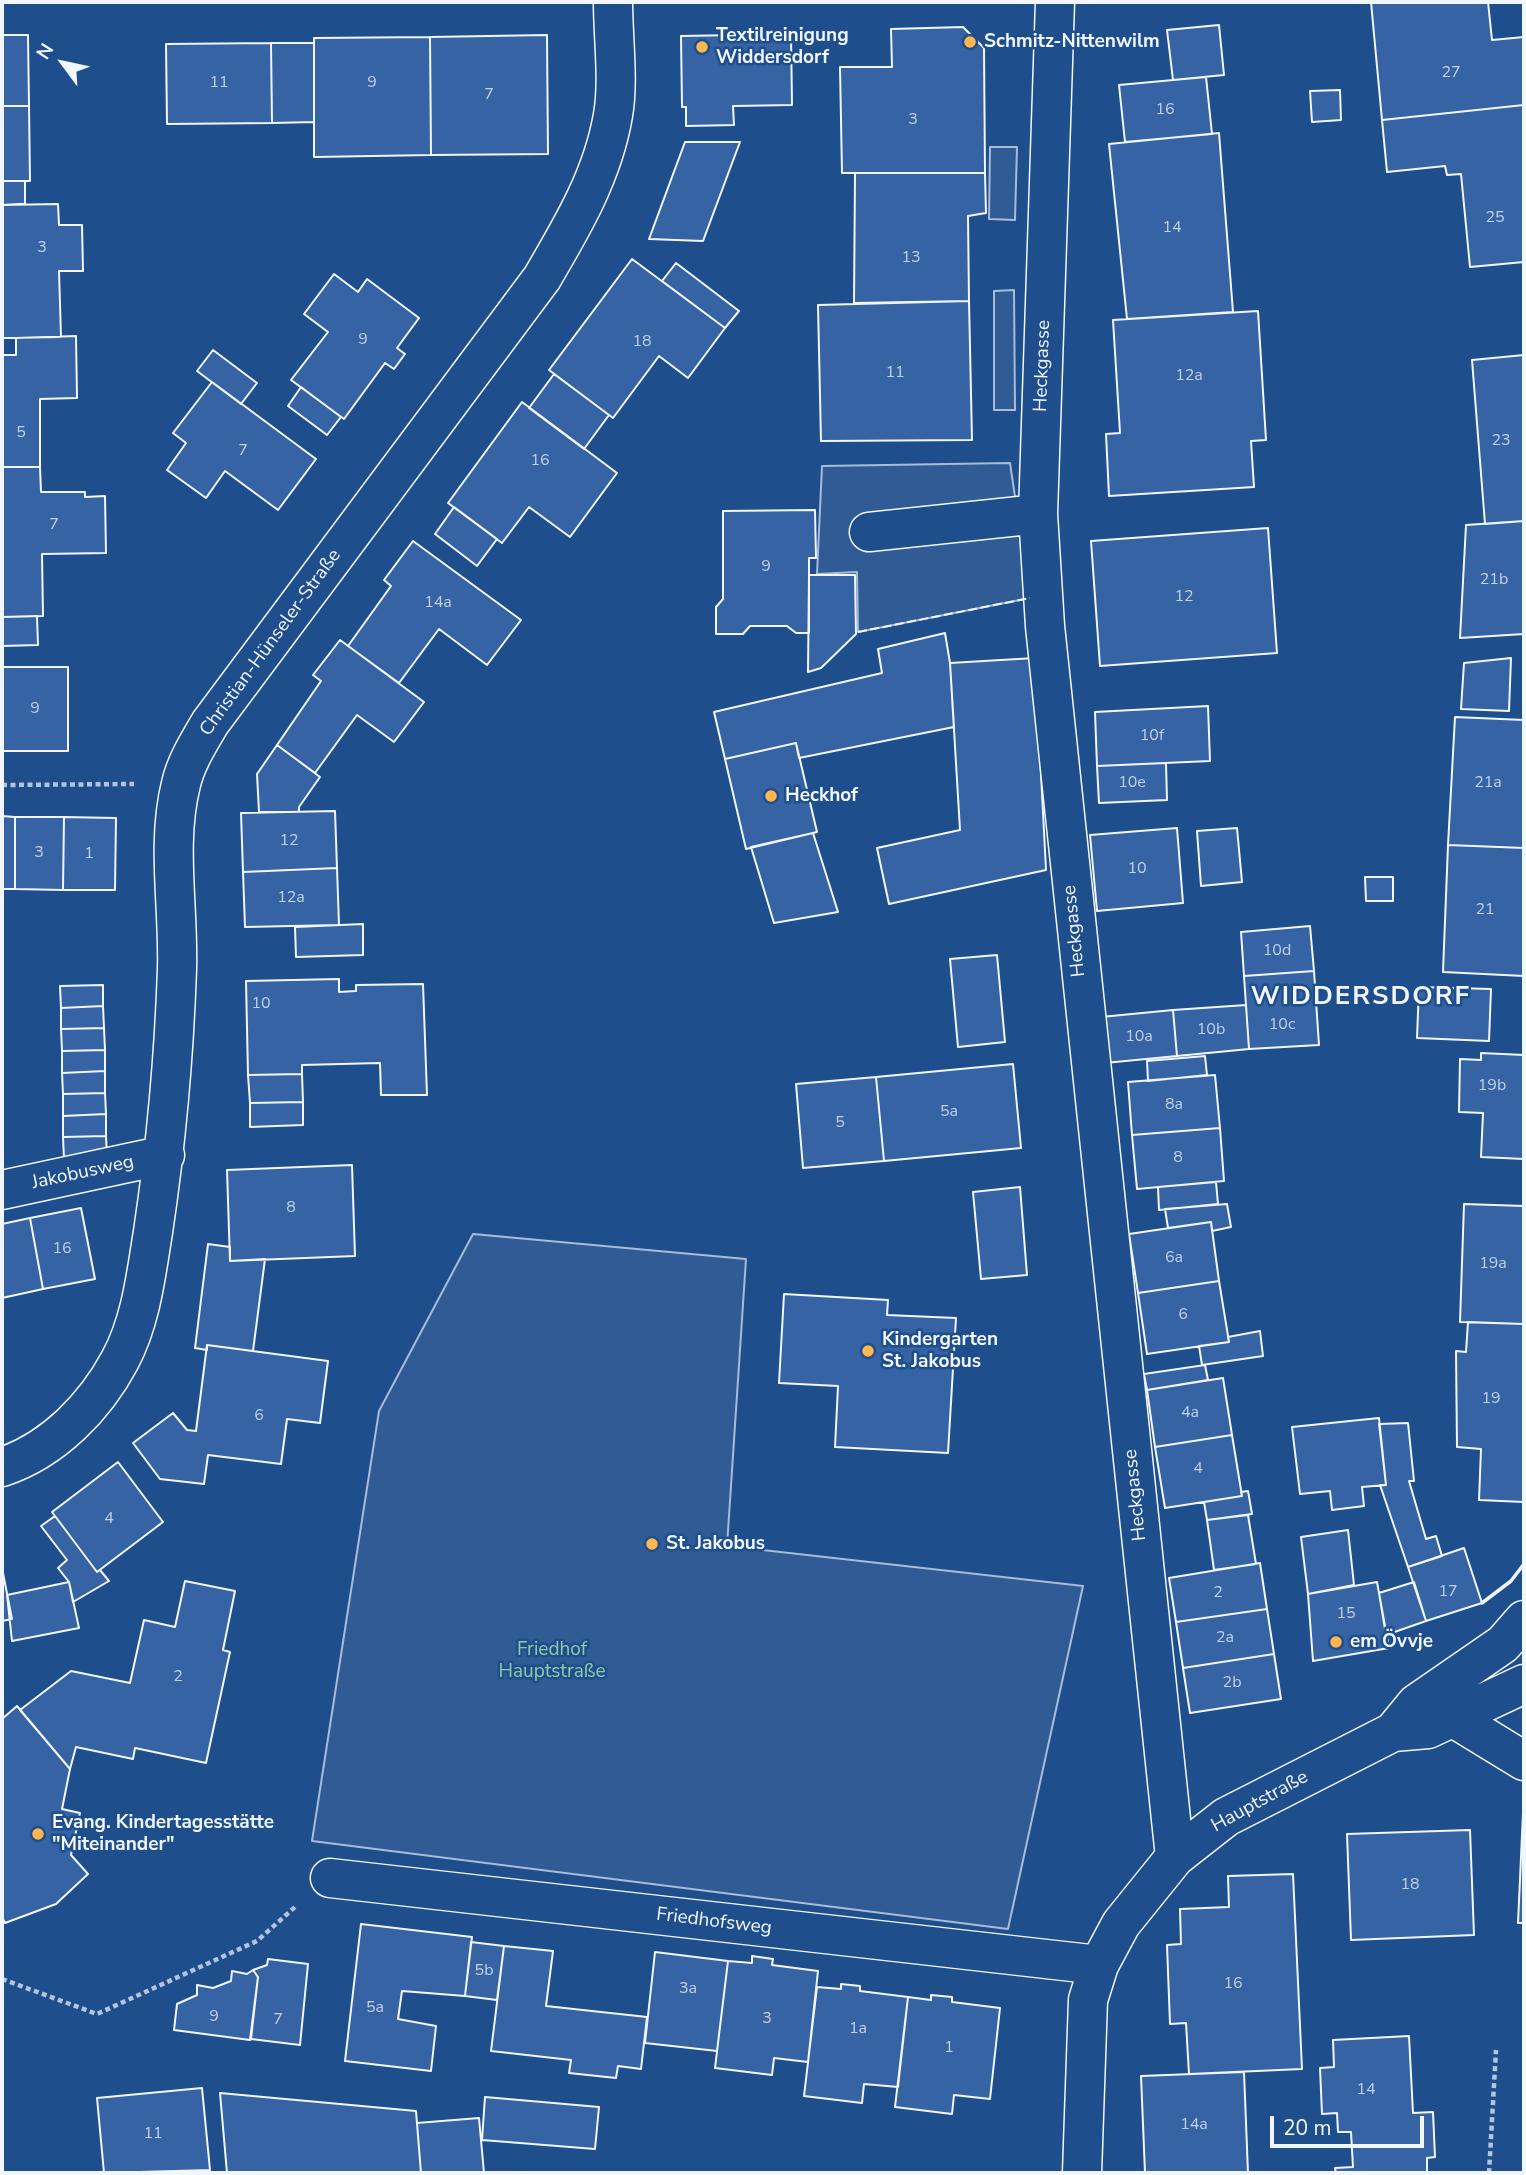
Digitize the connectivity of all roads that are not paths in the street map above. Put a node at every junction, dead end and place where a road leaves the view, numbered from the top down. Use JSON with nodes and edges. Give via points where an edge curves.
{"nodes":[{"id":1,"x":613,"y":2,"type":"edge"},
{"id":2,"x":1055,"y":2,"type":"edge"},
{"id":3,"x":1038,"y":514,"type":"junction"},
{"id":4,"x":869,"y":532,"type":"dead end"},
{"id":5,"x":165,"y":1155,"type":"junction"},
{"id":6,"x":2,"y":1190,"type":"edge"},
{"id":7,"x":2,"y":1467,"type":"edge"},
{"id":8,"x":1524,"y":1620,"type":"edge"},
{"id":9,"x":1524,"y":1685,"type":"edge"},
{"id":10,"x":1452,"y":1717,"type":"junction"},
{"id":11,"x":1393,"y":1732,"type":"junction"},
{"id":12,"x":1524,"y":1761,"type":"edge"},
{"id":13,"x":1175,"y":1857,"type":"junction"},
{"id":14,"x":330,"y":1878,"type":"road end"},
{"id":15,"x":1099,"y":1965,"type":"junction"},
{"id":16,"x":1082,"y":2173,"type":"edge"}],
"edges":[{"from":1,"to":5,"type":"street","name":"Christian-Hünseler-Straße","via":[[614,113],[601,164],[579,214],[542,278],[210,723],[192,754],[175,817],[177,968]]},
{"from":2,"to":3,"type":"street","name":"Heckgasse"},
{"from":3,"to":4,"type":"street"},
{"from":3,"to":13,"type":"street","name":"Heckgasse","via":[[1069,872]]},
{"from":5,"to":6,"type":"street","name":"Jakobusweg"},
{"from":5,"to":7,"type":"street","name":"Christian-Hünseler-Straße","via":[[145,1285],[120,1359],[94,1399],[55,1440]]},
{"from":8,"to":11,"type":"street","name":"Hauptstraße","via":[[1503,1644],[1416,1704]]},
{"from":9,"to":10,"type":"street","name":"Hauptstraße"},
{"from":10,"to":11,"type":"street","name":"Hauptstraße","via":[[1428,1729]]},
{"from":10,"to":12,"type":"street"},
{"from":11,"to":13,"type":"street","name":"Hauptstraße","via":[[1226,1817]]},
{"from":13,"to":15,"type":"street","name":"Hauptstraße","via":[[1121,1924]]},
{"from":14,"to":15,"type":"street","name":"Friedhofsweg"},
{"from":15,"to":16,"type":"street","name":"Hauptstraße","via":[[1085,2026]]}]}
